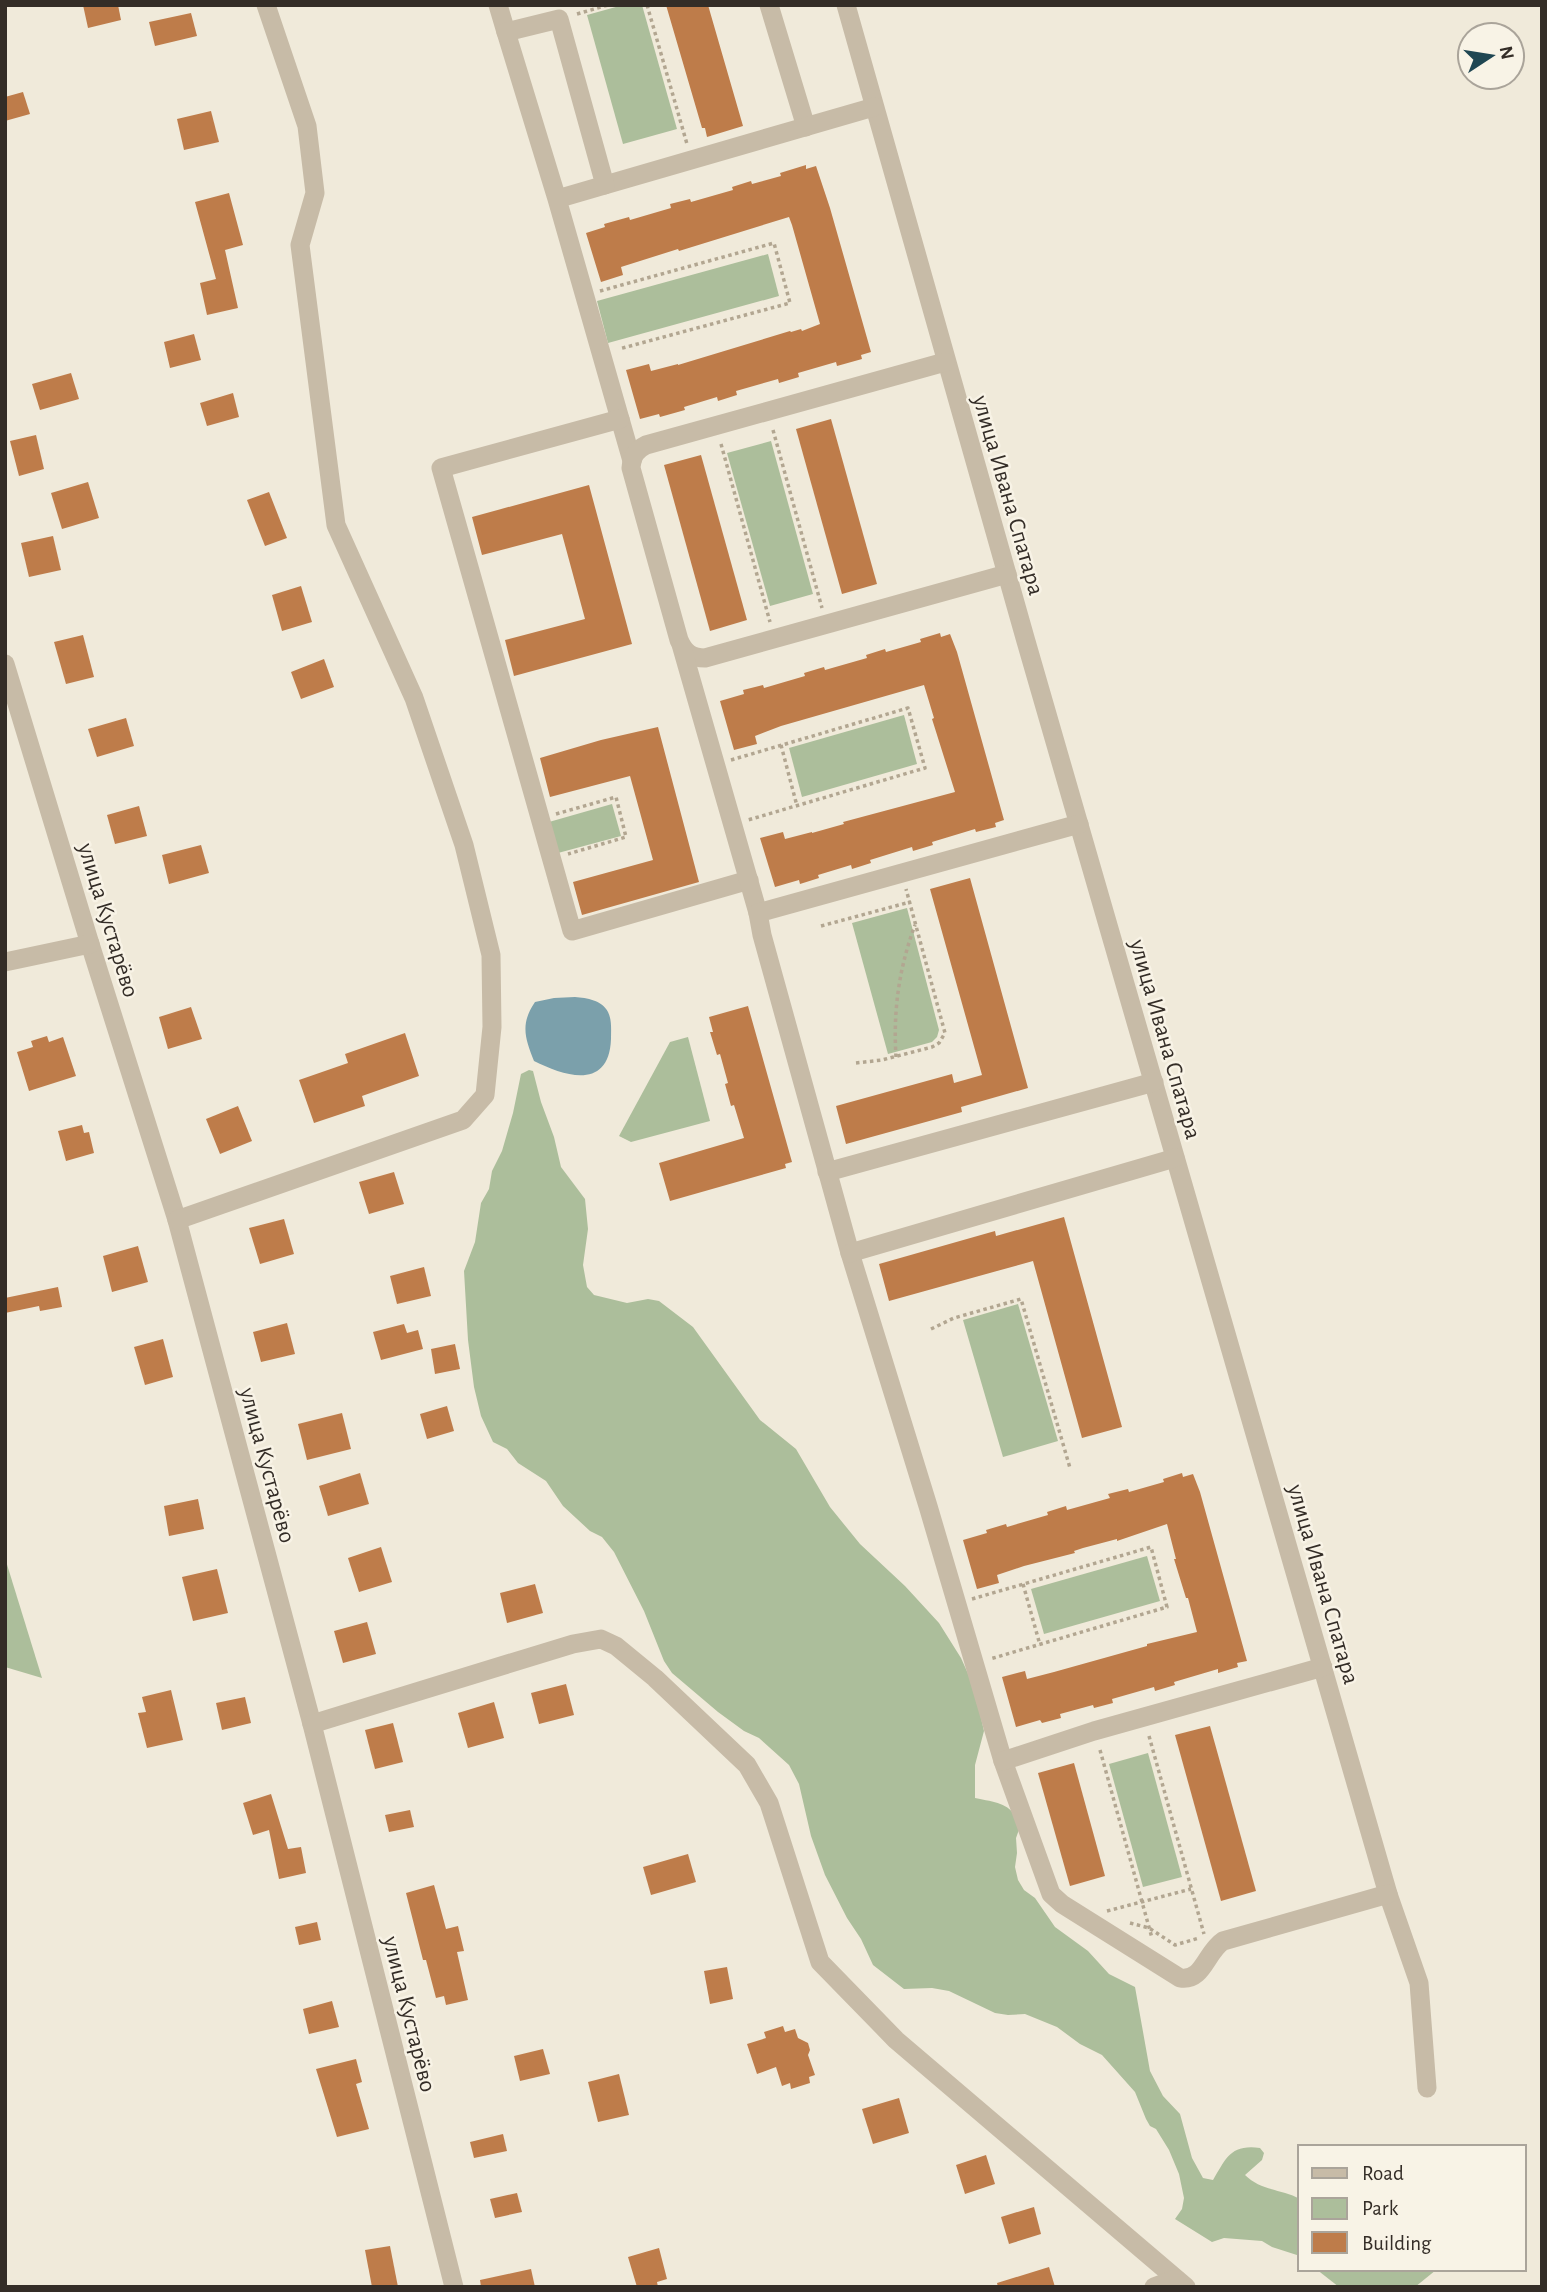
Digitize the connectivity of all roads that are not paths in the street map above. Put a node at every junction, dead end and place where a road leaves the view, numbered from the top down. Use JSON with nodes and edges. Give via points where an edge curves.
{"nodes":[{"id":1,"x":266,"y":5,"type":"edge"},
{"id":2,"x":498,"y":5,"type":"edge"},
{"id":3,"x":769,"y":5,"type":"edge"},
{"id":4,"x":846,"y":5,"type":"edge"},
{"id":5,"x":506,"y":32,"type":"junction"},
{"id":6,"x":874,"y":107,"type":"junction"},
{"id":7,"x":806,"y":127,"type":"junction"},
{"id":8,"x":605,"y":185,"type":"junction"},
{"id":9,"x":557,"y":199,"type":"junction"},
{"id":10,"x":945,"y":362,"type":"junction"},
{"id":11,"x":620,"y":419,"type":"junction"},
{"id":12,"x":632,"y":461,"type":"junction"},
{"id":13,"x":1007,"y":574,"type":"junction"},
{"id":14,"x":682,"y":648,"type":"junction"},
{"id":15,"x":5,"y":664,"type":"edge"},
{"id":16,"x":1079,"y":824,"type":"junction"},
{"id":17,"x":749,"y":880,"type":"junction"},
{"id":18,"x":758,"y":913,"type":"junction"},
{"id":19,"x":90,"y":944,"type":"junction"},
{"id":20,"x":5,"y":962,"type":"edge"},
{"id":21,"x":1154,"y":1082,"type":"junction"},
{"id":22,"x":1175,"y":1158,"type":"junction"},
{"id":23,"x":827,"y":1172,"type":"junction"},
{"id":24,"x":177,"y":1220,"type":"junction"},
{"id":25,"x":850,"y":1252,"type":"junction"},
{"id":26,"x":1323,"y":1667,"type":"junction"},
{"id":27,"x":312,"y":1724,"type":"junction"},
{"id":28,"x":1003,"y":1761,"type":"junction"},
{"id":29,"x":1388,"y":1894,"type":"junction"},
{"id":30,"x":1427,"y":2088,"type":"dead end"},
{"id":31,"x":1181,"y":2283,"type":"edge"},
{"id":32,"x":454,"y":2287,"type":"edge"},
{"id":33,"x":1154,"y":2287,"type":"edge"}],
"edges":[{"from":1,"to":24,"type":"street","via":[[307,126],[314,193],[300,245],[336,525],[414,698],[464,845],[491,955],[492,1027],[485,1096],[463,1120]]},
{"from":2,"to":5,"type":"street"},
{"from":3,"to":7,"type":"street"},
{"from":4,"to":6,"type":"street","name":"улица Ивана Спатара"},
{"from":5,"to":8,"type":"street","via":[[559,19]]},
{"from":5,"to":9,"type":"street"},
{"from":6,"to":7,"type":"street"},
{"from":6,"to":10,"type":"street","name":"улица Ивана Спатара"},
{"from":7,"to":8,"type":"street"},
{"from":8,"to":9,"type":"street"},
{"from":9,"to":11,"type":"street"},
{"from":10,"to":12,"type":"street","via":[[646,445],[634,453]]},
{"from":10,"to":13,"type":"street","name":"улица Ивана Спатара"},
{"from":11,"to":12,"type":"street"},
{"from":11,"to":17,"type":"street","via":[[441,468],[572,931]]},
{"from":12,"to":14,"type":"street"},
{"from":13,"to":14,"type":"street","via":[[705,658]]},
{"from":13,"to":16,"type":"street","name":"улица Ивана Спатара"},
{"from":14,"to":17,"type":"street"},
{"from":15,"to":19,"type":"street","name":"улица Кустарёво"},
{"from":16,"to":18,"type":"street"},
{"from":16,"to":21,"type":"street","name":"улица Ивана Спатара"},
{"from":17,"to":18,"type":"street"},
{"from":18,"to":23,"type":"street"},
{"from":19,"to":20,"type":"street"},
{"from":19,"to":24,"type":"street","name":"улица Кустарёво"},
{"from":21,"to":22,"type":"street","name":"улица Ивана Спатара"},
{"from":21,"to":23,"type":"street"},
{"from":22,"to":25,"type":"street"},
{"from":22,"to":26,"type":"street","name":"улица Ивана Спатара"},
{"from":23,"to":25,"type":"street"},
{"from":24,"to":27,"type":"street","name":"улица Кустарёво"},
{"from":25,"to":28,"type":"street"},
{"from":26,"to":28,"type":"street"},
{"from":26,"to":29,"type":"street","name":"улица Ивана Спатара"},
{"from":27,"to":31,"type":"street","via":[[573,1644],[601,1639],[616,1646],[758,1780],[820,1962],[896,2040]]},
{"from":27,"to":32,"type":"street","name":"улица Кустарёво"},
{"from":28,"to":29,"type":"street","via":[[1048,1888],[1056,1899],[1180,1978],[1196,1976],[1218,1943],[1229,1938]]},
{"from":29,"to":30,"type":"street","name":"улица Ивана Спатара","via":[[1419,1983]]},
{"from":31,"to":33,"type":"street"}]}
